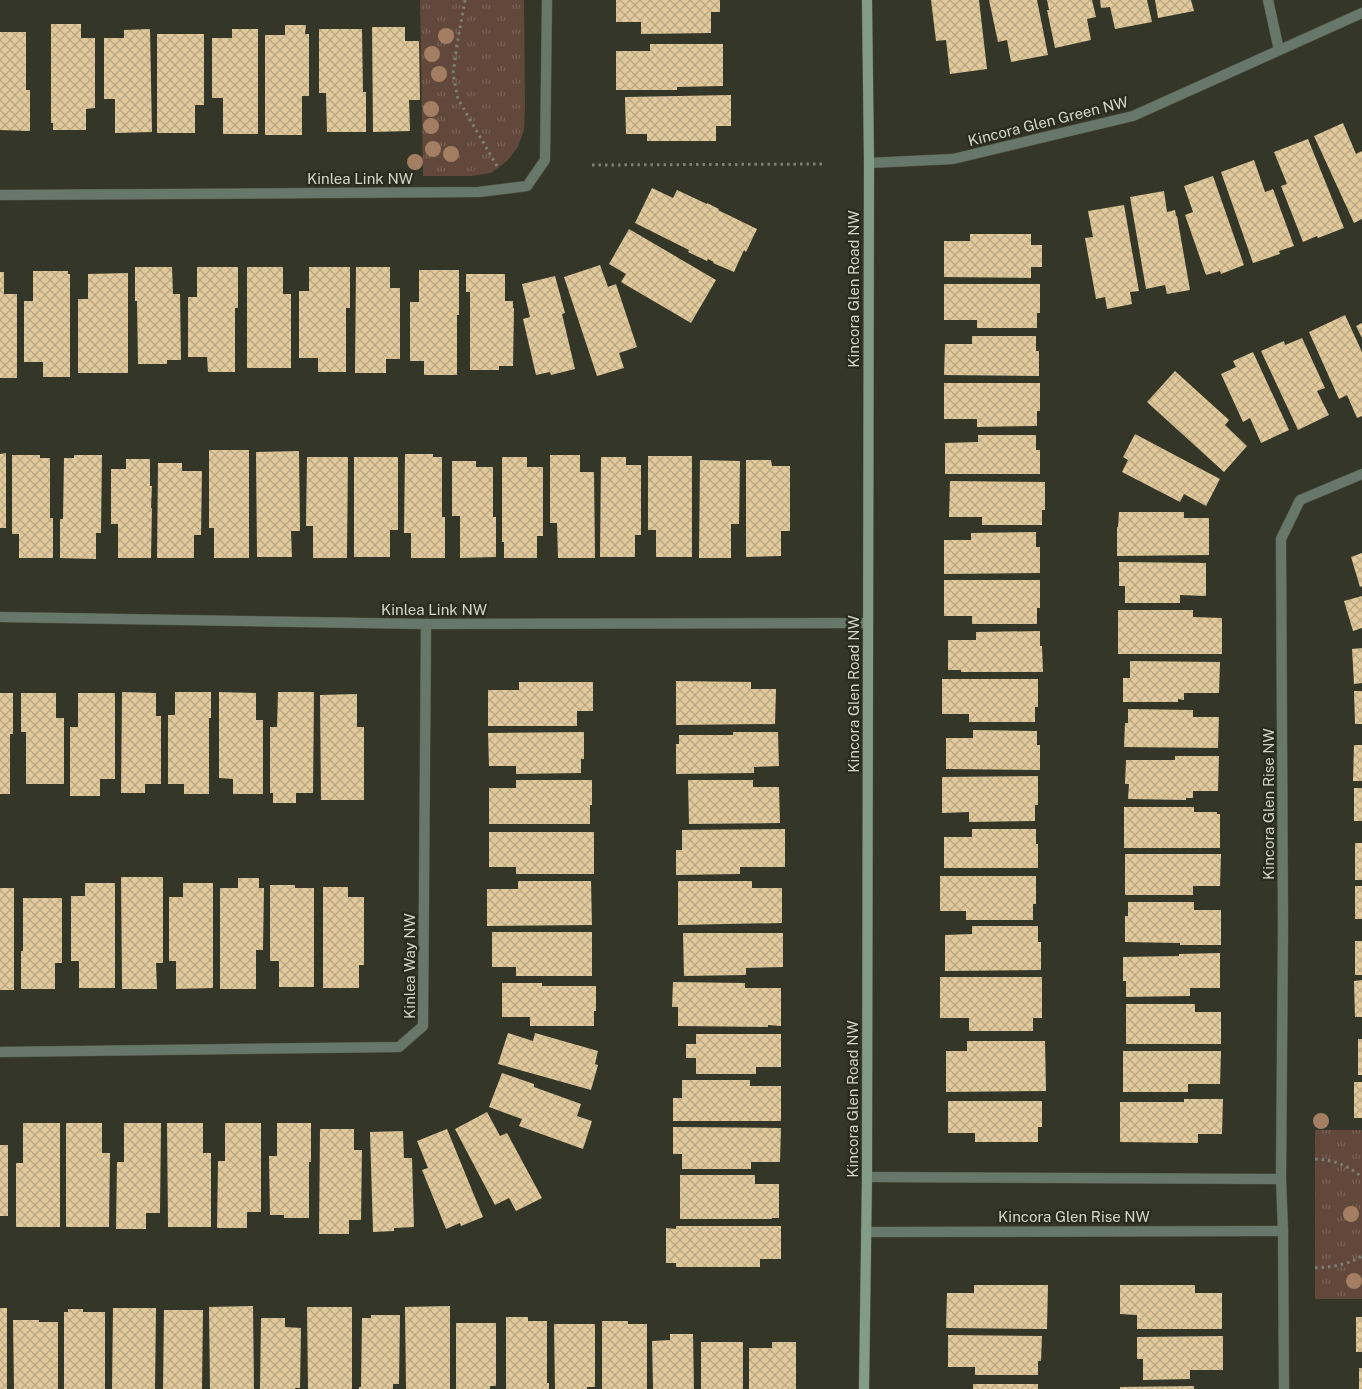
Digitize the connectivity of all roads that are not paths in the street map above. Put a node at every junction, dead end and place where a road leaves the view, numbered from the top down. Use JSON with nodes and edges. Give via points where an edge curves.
{"nodes":[{"id":1,"x":547,"y":0,"type":"edge"},
{"id":2,"x":867,"y":0,"type":"edge"},
{"id":3,"x":1268,"y":0,"type":"edge"},
{"id":4,"x":1362,"y":13,"type":"edge"},
{"id":5,"x":1279,"y":50,"type":"junction"},
{"id":6,"x":869,"y":163,"type":"junction"},
{"id":7,"x":0,"y":195,"type":"edge"},
{"id":8,"x":1362,"y":474,"type":"edge"},
{"id":9,"x":0,"y":617,"type":"edge"},
{"id":10,"x":868,"y":623,"type":"junction"},
{"id":11,"x":426,"y":624,"type":"junction"},
{"id":12,"x":0,"y":1052,"type":"edge"},
{"id":13,"x":867,"y":1177,"type":"junction"},
{"id":14,"x":1281,"y":1179,"type":"junction"},
{"id":15,"x":1283,"y":1231,"type":"junction"},
{"id":16,"x":866,"y":1232,"type":"junction"},
{"id":17,"x":864,"y":1389,"type":"edge"},
{"id":18,"x":1284,"y":1389,"type":"edge"}],
"edges":[{"from":1,"to":7,"type":"street","name":"Kinlea Link NW","via":[[545,160],[527,186],[479,192]]},
{"from":2,"to":6,"type":"street","name":"Kincora Glen Road NW"},
{"from":3,"to":5,"type":"street"},
{"from":4,"to":5,"type":"street","name":"Kincora Glen Green NW"},
{"from":5,"to":6,"type":"street","name":"Kincora Glen Green NW","via":[[1132,116],[953,159]]},
{"from":6,"to":10,"type":"street","name":"Kincora Glen Road NW"},
{"from":8,"to":14,"type":"street","name":"Kincora Glen Rise NW","via":[[1300,500],[1281,540]]},
{"from":9,"to":11,"type":"street","name":"Kinlea Link NW"},
{"from":10,"to":11,"type":"street","name":"Kinlea Link NW"},
{"from":10,"to":13,"type":"street","name":"Kincora Glen Road NW"},
{"from":11,"to":12,"type":"street","name":"Kinlea Way NW","via":[[423,1026],[399,1047]]},
{"from":13,"to":14,"type":"street"},
{"from":13,"to":16,"type":"street","name":"Kincora Glen Road NW"},
{"from":14,"to":15,"type":"street","name":"Kincora Glen Rise NW"},
{"from":15,"to":16,"type":"street","name":"Kincora Glen Rise NW"},
{"from":15,"to":18,"type":"street","name":"Kincora Glen Rise NW"},
{"from":16,"to":17,"type":"street","name":"Kincora Glen Road NW"}]}
